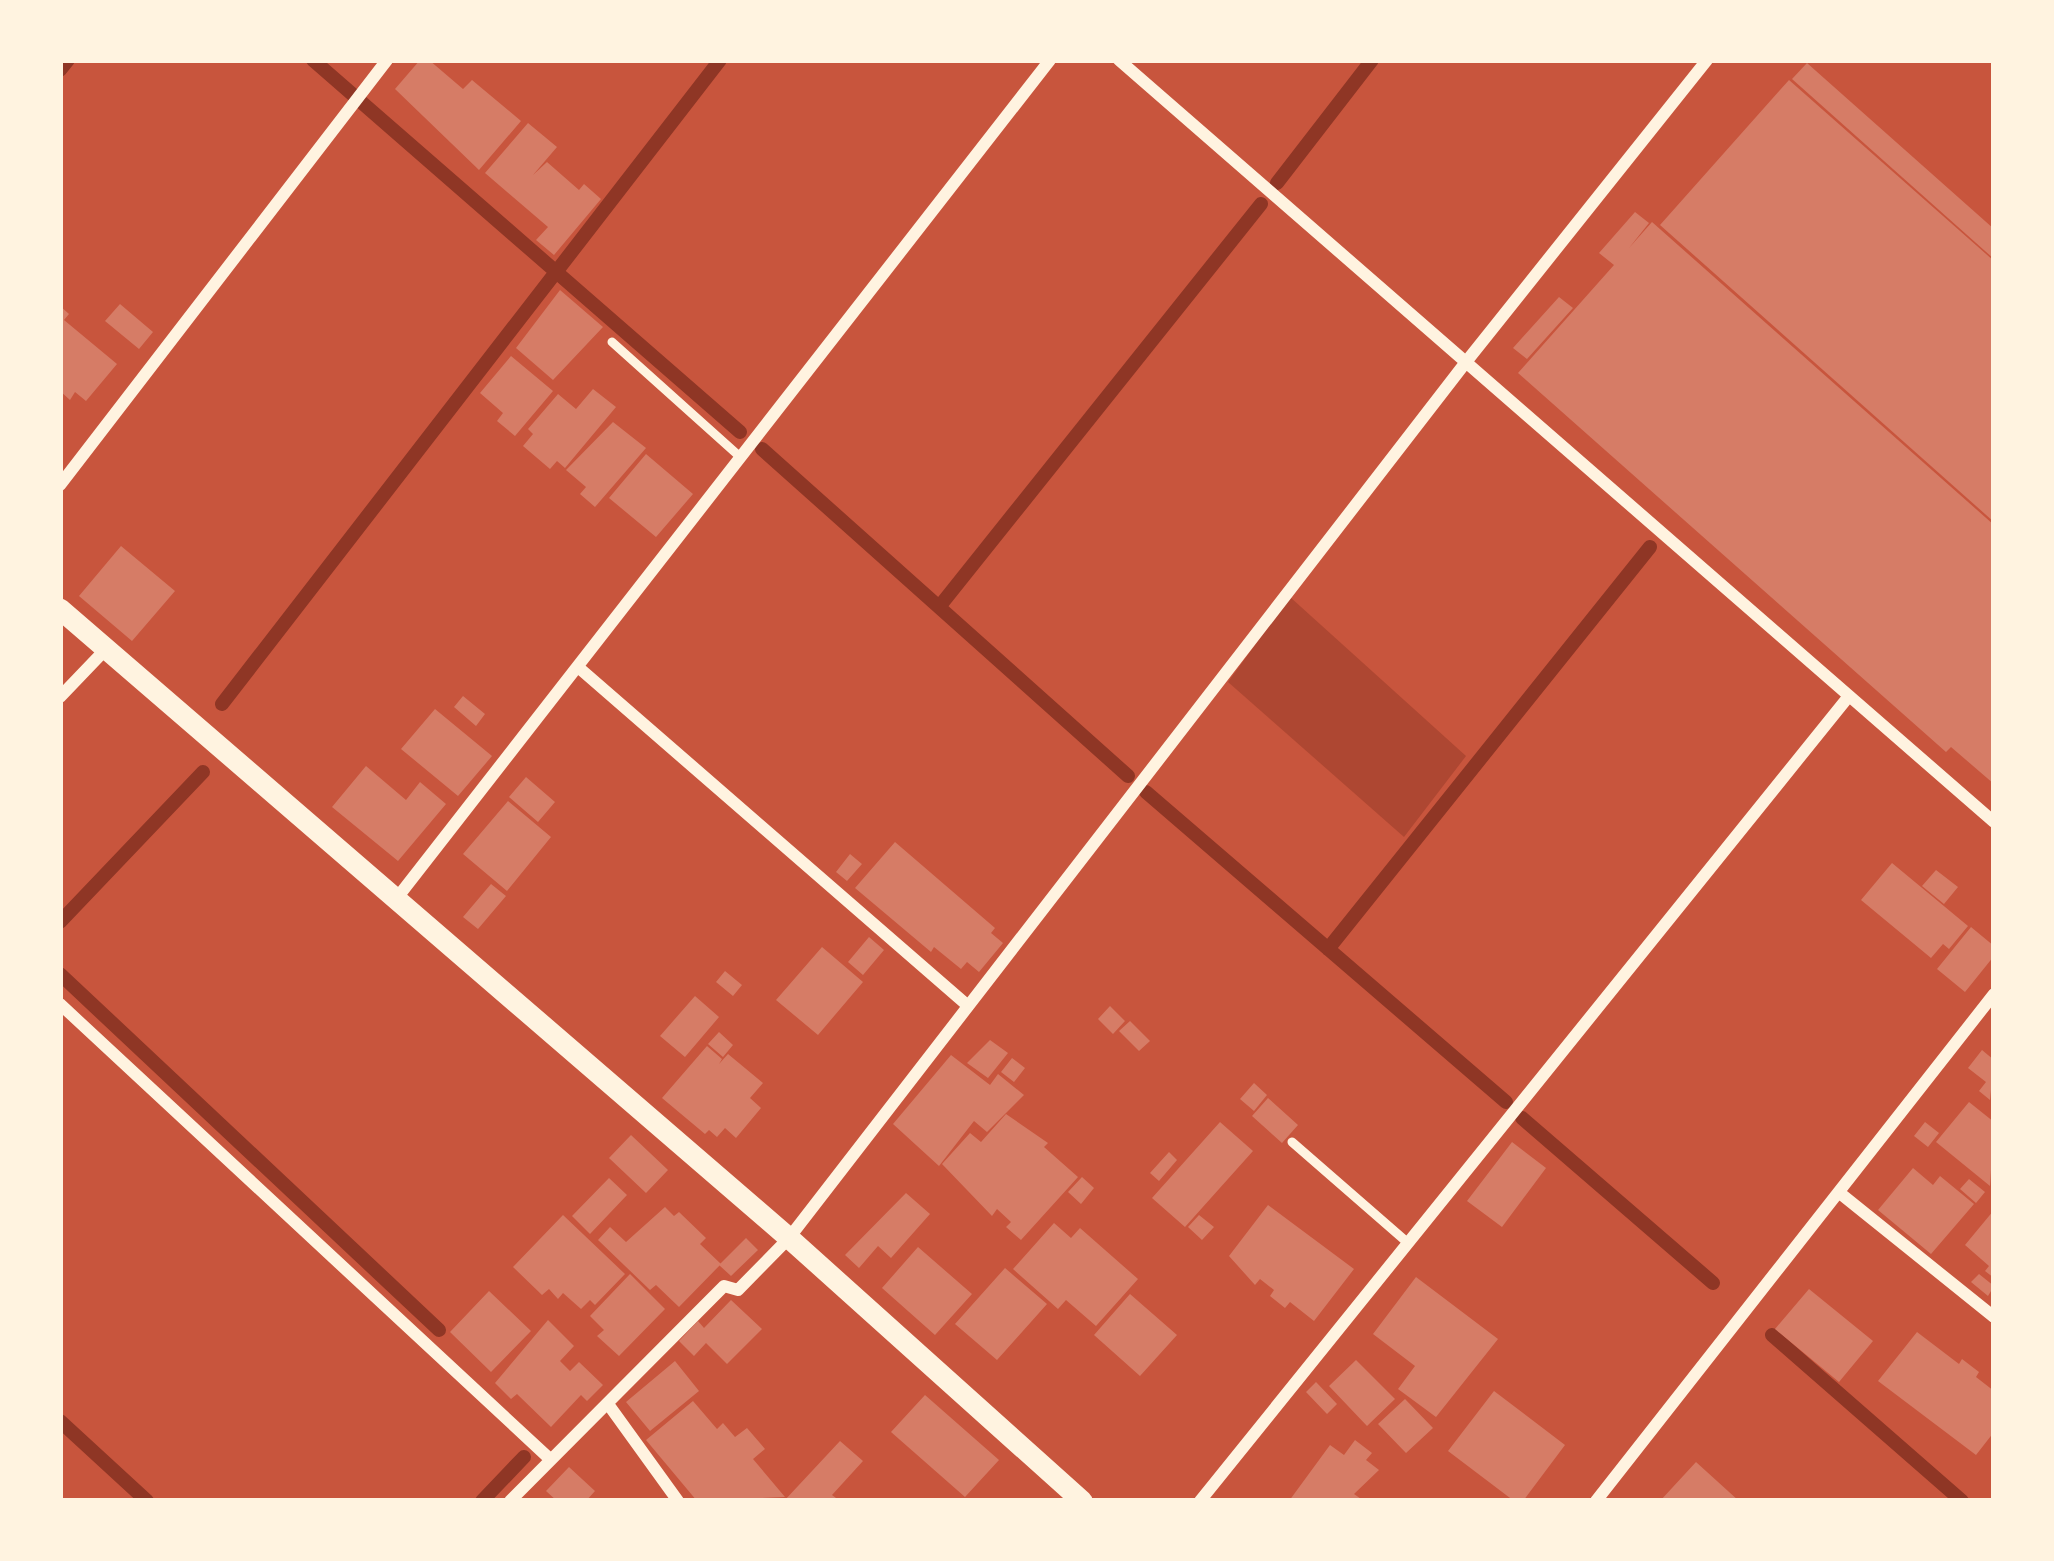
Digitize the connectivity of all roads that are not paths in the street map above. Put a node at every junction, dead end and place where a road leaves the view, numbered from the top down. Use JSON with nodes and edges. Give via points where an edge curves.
{"nodes":[{"id":1,"x":387,"y":60,"type":"edge"},
{"id":2,"x":1050,"y":60,"type":"edge"},
{"id":3,"x":1119,"y":60,"type":"edge"},
{"id":4,"x":1707,"y":60,"type":"edge"},
{"id":5,"x":612,"y":342,"type":"dead end"},
{"id":6,"x":1466,"y":362,"type":"junction"},
{"id":7,"x":738,"y":455,"type":"junction"},
{"id":8,"x":60,"y":485,"type":"edge"},
{"id":9,"x":60,"y":609,"type":"edge"},
{"id":10,"x":105,"y":650,"type":"junction"},
{"id":11,"x":578,"y":667,"type":"junction"},
{"id":12,"x":1850,"y":696,"type":"junction"},
{"id":13,"x":60,"y":697,"type":"edge"},
{"id":14,"x":1994,"y":822,"type":"edge"},
{"id":15,"x":397,"y":898,"type":"junction"},
{"id":16,"x":1994,"y":994,"type":"edge"},
{"id":17,"x":60,"y":1004,"type":"edge"},
{"id":18,"x":967,"y":1005,"type":"junction"},
{"id":19,"x":1292,"y":1142,"type":"dead end"},
{"id":20,"x":1841,"y":1194,"type":"junction"},
{"id":21,"x":789,"y":1238,"type":"junction"},
{"id":22,"x":1408,"y":1243,"type":"junction"},
{"id":23,"x":1994,"y":1317,"type":"edge"},
{"id":24,"x":608,"y":1404,"type":"junction"},
{"id":25,"x":551,"y":1460,"type":"junction"},
{"id":26,"x":510,"y":1501,"type":"edge"},
{"id":27,"x":678,"y":1501,"type":"edge"},
{"id":28,"x":1082,"y":1501,"type":"edge"},
{"id":29,"x":1200,"y":1501,"type":"edge"},
{"id":30,"x":1597,"y":1501,"type":"edge"}],
"edges":[{"from":1,"to":8,"type":"street"},
{"from":2,"to":7,"type":"street"},
{"from":3,"to":6,"type":"street"},
{"from":4,"to":6,"type":"street"},
{"from":5,"to":7,"type":"lane"},
{"from":6,"to":12,"type":"street"},
{"from":6,"to":18,"type":"street"},
{"from":7,"to":11,"type":"street"},
{"from":9,"to":10,"type":"street"},
{"from":10,"to":13,"type":"street"},
{"from":10,"to":15,"type":"street"},
{"from":11,"to":15,"type":"street"},
{"from":11,"to":18,"type":"street"},
{"from":12,"to":14,"type":"street"},
{"from":12,"to":22,"type":"street"},
{"from":15,"to":21,"type":"street"},
{"from":16,"to":20,"type":"street"},
{"from":17,"to":25,"type":"street"},
{"from":18,"to":21,"type":"street"},
{"from":19,"to":22,"type":"lane"},
{"from":20,"to":23,"type":"street"},
{"from":20,"to":30,"type":"street"},
{"from":21,"to":24,"type":"street","via":[[738,1290],[724,1286]]},
{"from":21,"to":28,"type":"street"},
{"from":22,"to":29,"type":"street"},
{"from":24,"to":25,"type":"street"},
{"from":24,"to":27,"type":"street"},
{"from":25,"to":26,"type":"street"}]}
